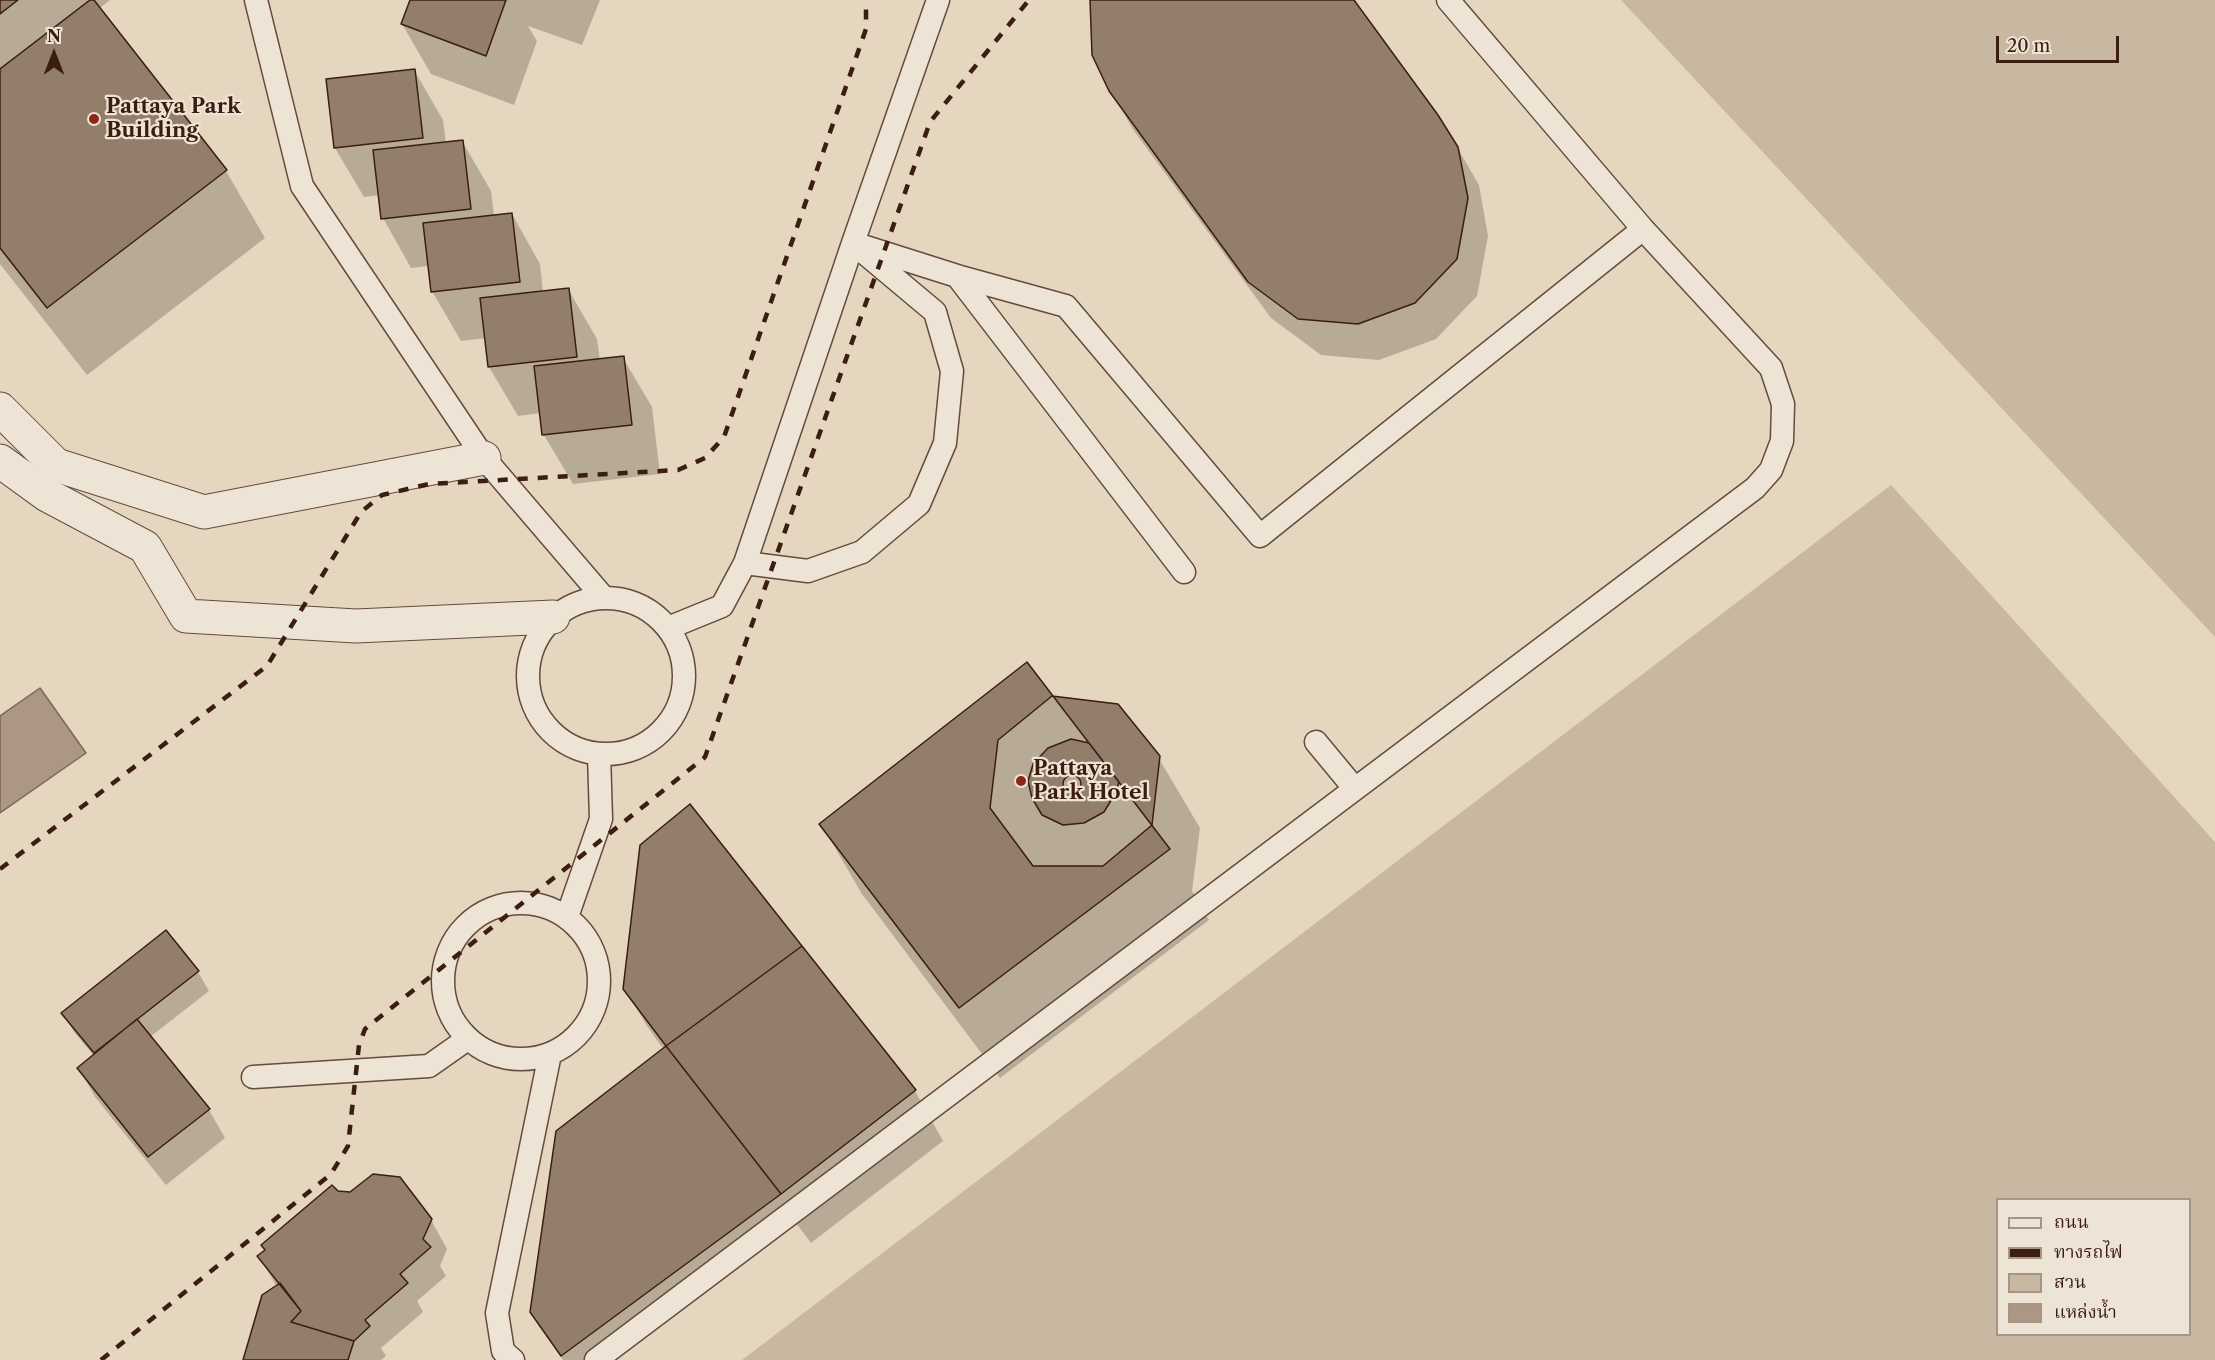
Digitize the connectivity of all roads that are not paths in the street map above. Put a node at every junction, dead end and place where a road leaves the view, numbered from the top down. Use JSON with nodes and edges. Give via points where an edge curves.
{"nodes":[{"id":1,"x":256,"y":0,"type":"edge"},
{"id":2,"x":938,"y":0,"type":"edge"},
{"id":3,"x":1448,"y":0,"type":"edge"},
{"id":4,"x":1643,"y":228,"type":"junction"},
{"id":5,"x":853,"y":243,"type":"junction"},
{"id":6,"x":957,"y":276,"type":"junction"},
{"id":7,"x":0,"y":409,"type":"edge"},
{"id":8,"x":484,"y":458,"type":"junction"},
{"id":9,"x":0,"y":461,"type":"edge"},
{"id":10,"x":745,"y":563,"type":"junction"},
{"id":11,"x":1184,"y":572,"type":"dead end"},
{"id":12,"x":603,"y":597,"type":"junction"},
{"id":13,"x":553,"y":617,"type":"junction"},
{"id":14,"x":668,"y":628,"type":"junction"},
{"id":15,"x":1316,"y":742,"type":"dead end"},
{"id":16,"x":599,"y":754,"type":"junction"},
{"id":17,"x":1355,"y":789,"type":"junction"},
{"id":18,"x":567,"y":917,"type":"junction"},
{"id":19,"x":466,"y":1041,"type":"junction"},
{"id":20,"x":550,"y":1054,"type":"junction"},
{"id":21,"x":253,"y":1077,"type":"dead end"},
{"id":22,"x":513,"y":1360,"type":"edge"},
{"id":23,"x":596,"y":1360,"type":"edge"}],
"edges":[{"from":1,"to":8,"type":"lane","via":[[302,186]]},
{"from":2,"to":5,"type":"lane"},
{"from":3,"to":4,"type":"lane"},
{"from":4,"to":6,"type":"lane","via":[[1260,536],[1066,306]]},
{"from":4,"to":17,"type":"lane","via":[[1771,368],[1783,404],[1782,441],[1771,470],[1755,488]]},
{"from":5,"to":6,"type":"lane"},
{"from":5,"to":10,"type":"lane"},
{"from":5,"to":10,"type":"lane","via":[[935,312],[952,371],[945,443],[919,504],[862,552],[808,571]]},
{"from":6,"to":11,"type":"lane"},
{"from":7,"to":8,"type":"street","via":[[56,465],[204,512]]},
{"from":8,"to":12,"type":"lane"},
{"from":9,"to":13,"type":"street","via":[[47,495],[145,547],[186,616],[356,626]]},
{"from":10,"to":14,"type":"lane","via":[[722,606]]},
{"from":12,"to":13,"type":"lane","via":[[578,602]]},
{"from":12,"to":14,"type":"lane","via":[[631,601],[651,611]]},
{"from":13,"to":16,"type":"lane","via":[[532,647],[527,682],[533,707],[548,729],[573,747]]},
{"from":14,"to":16,"type":"lane","via":[[678,643],[686,669],[683,693],[672,718],[659,734],[636,748]]},
{"from":15,"to":17,"type":"lane"},
{"from":16,"to":18,"type":"lane","via":[[601,819]]},
{"from":17,"to":23,"type":"lane"},
{"from":18,"to":19,"type":"lane","via":[[546,906],[518,903],[494,908],[470,921],[447,953],[442,987],[448,1012]]},
{"from":18,"to":20,"type":"lane","via":[[593,949],[600,976],[598,999],[587,1024],[574,1039]]},
{"from":19,"to":20,"type":"lane","via":[[515,1060]]},
{"from":19,"to":21,"type":"lane","via":[[429,1066]]},
{"from":20,"to":22,"type":"lane","via":[[497,1313],[503,1351]]}]}
